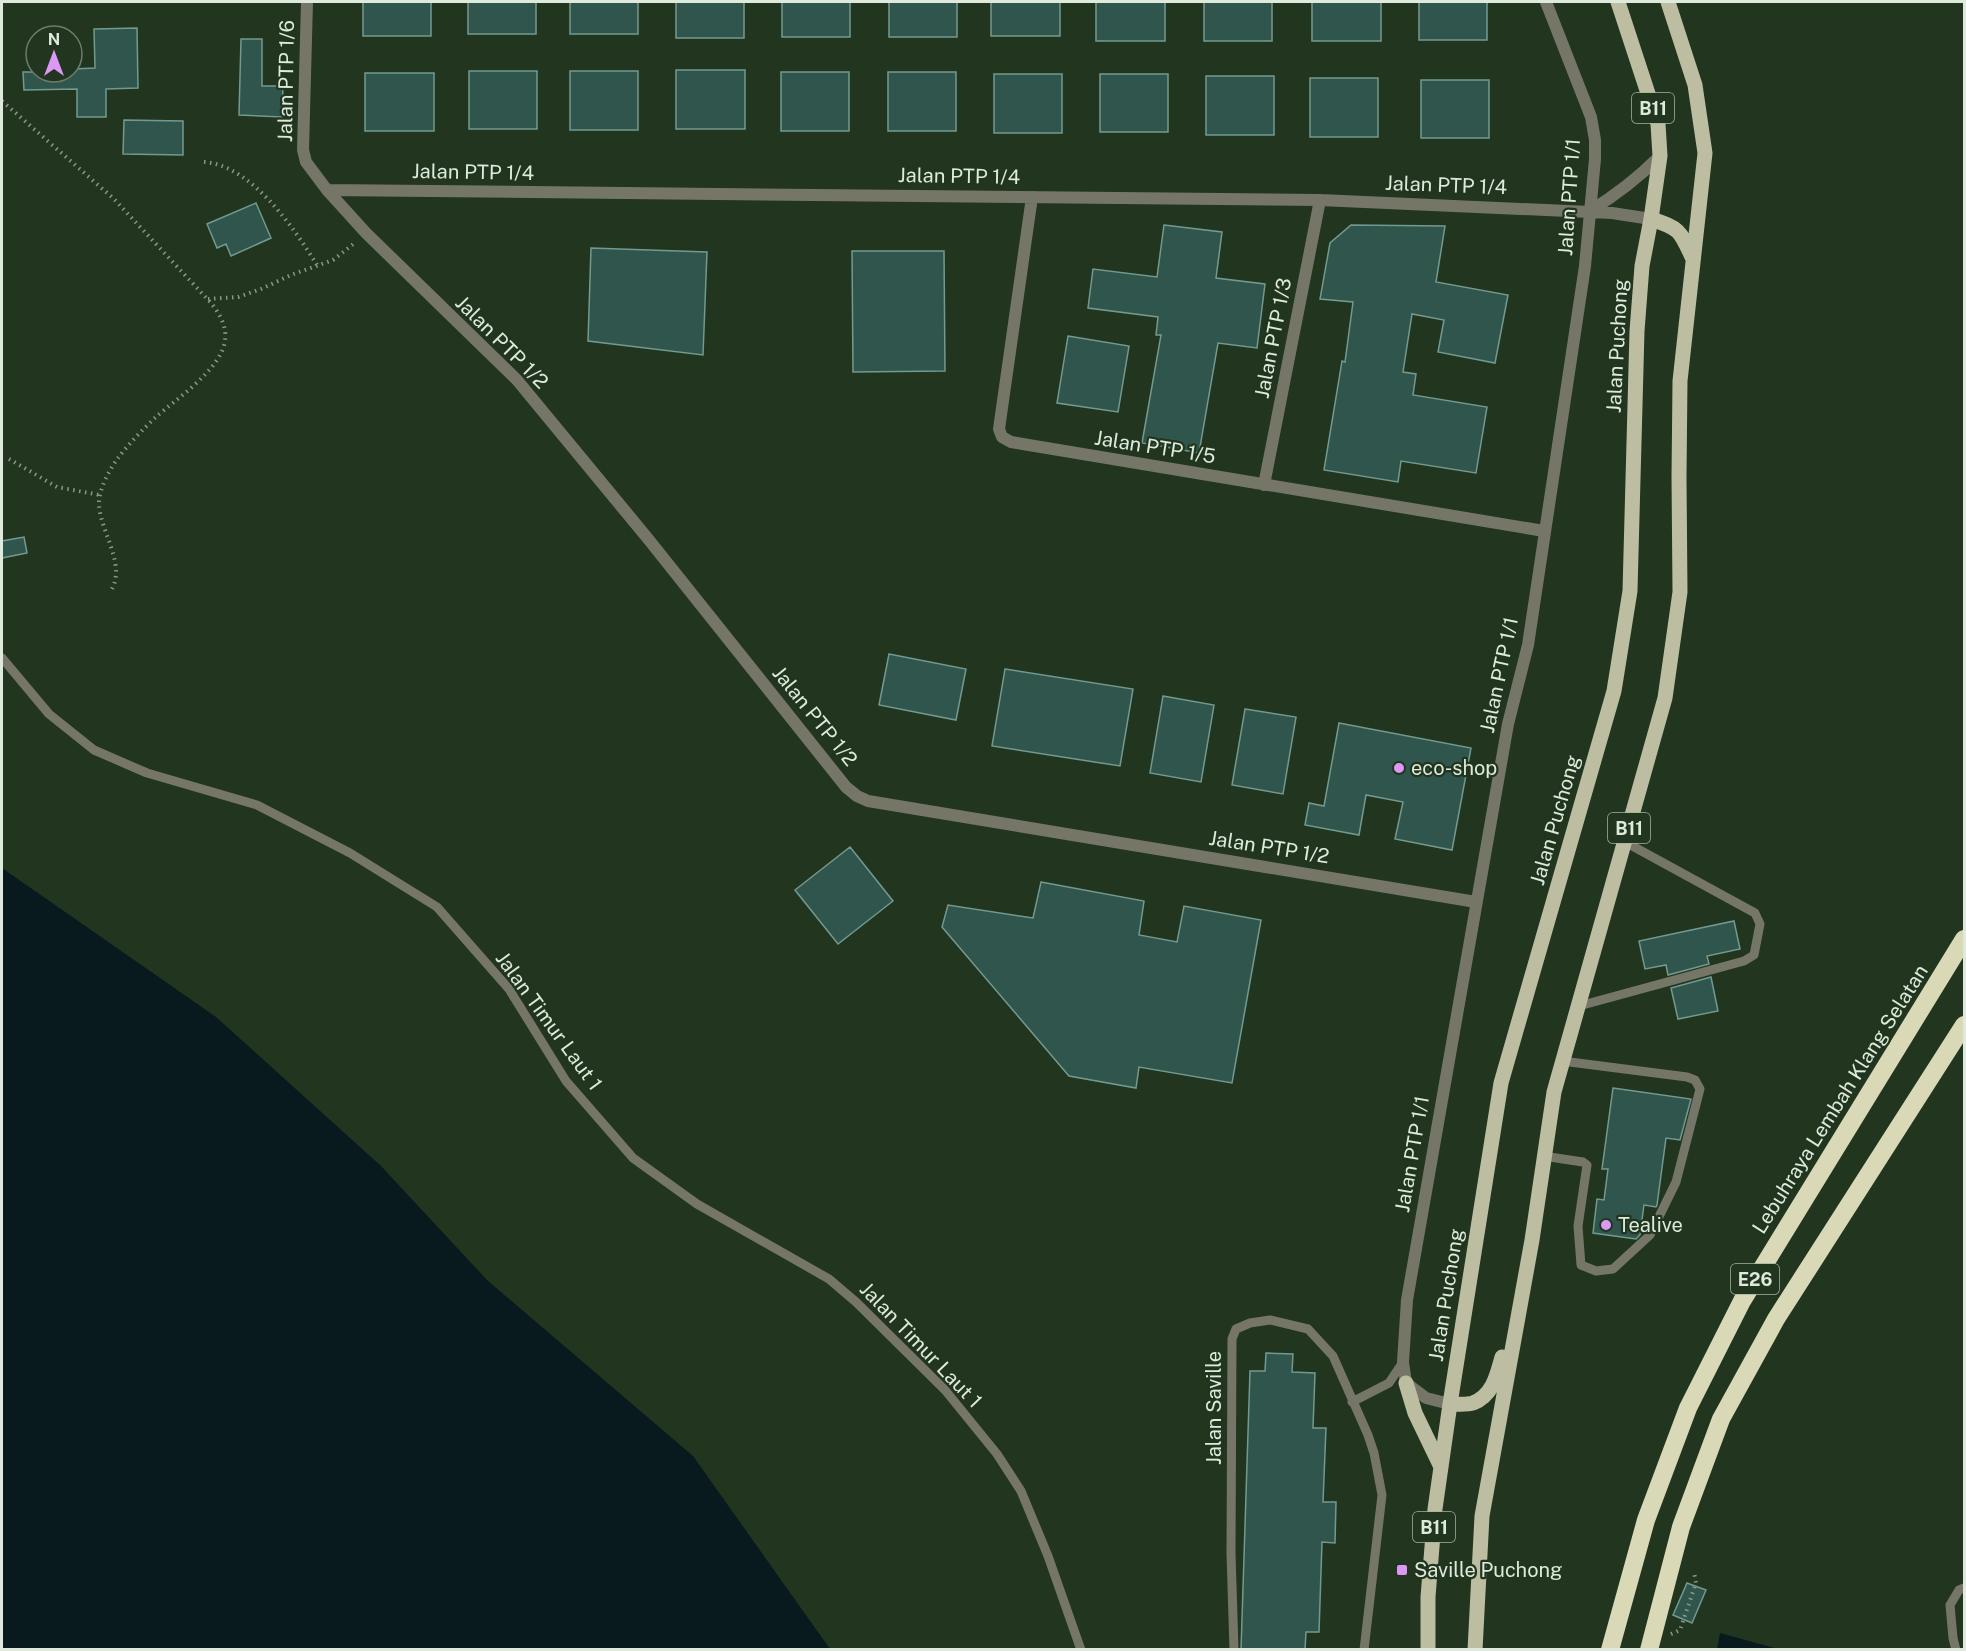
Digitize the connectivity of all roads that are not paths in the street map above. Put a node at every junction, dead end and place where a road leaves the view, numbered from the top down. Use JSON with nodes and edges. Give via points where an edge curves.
{"nodes":[{"id":1,"x":307,"y":2,"type":"edge"},
{"id":2,"x":1546,"y":2,"type":"edge"},
{"id":3,"x":1618,"y":2,"type":"edge"},
{"id":4,"x":1668,"y":2,"type":"edge"},
{"id":5,"x":1660,"y":156,"type":"junction"},
{"id":6,"x":327,"y":190,"type":"junction"},
{"id":7,"x":1032,"y":197,"type":"junction"},
{"id":8,"x":1320,"y":200,"type":"junction"},
{"id":9,"x":1590,"y":211,"type":"junction"},
{"id":10,"x":1651,"y":219,"type":"junction"},
{"id":11,"x":1693,"y":258,"type":"junction"},
{"id":12,"x":1264,"y":484,"type":"junction"},
{"id":13,"x":1544,"y":531,"type":"junction"},
{"id":14,"x":2,"y":658,"type":"edge"},
{"id":15,"x":1625,"y":842,"type":"junction"},
{"id":16,"x":1476,"y":902,"type":"junction"},
{"id":17,"x":1965,"y":939,"type":"edge"},
{"id":18,"x":1578,"y":1006,"type":"junction"},
{"id":19,"x":1965,"y":1025,"type":"edge"},
{"id":20,"x":1563,"y":1061,"type":"junction"},
{"id":21,"x":1543,"y":1156,"type":"junction"},
{"id":22,"x":1532,"y":1240,"type":"junction"},
{"id":23,"x":1402,"y":1362,"type":"junction"},
{"id":24,"x":1406,"y":1383,"type":"junction"},
{"id":25,"x":1352,"y":1402,"type":"junction"},
{"id":26,"x":1450,"y":1404,"type":"junction"},
{"id":27,"x":1441,"y":1467,"type":"junction"},
{"id":28,"x":1965,"y":1588,"type":"edge"},
{"id":29,"x":1650,"y":1646,"type":"edge"},
{"id":30,"x":1081,"y":1650,"type":"edge"},
{"id":31,"x":1234,"y":1650,"type":"edge"},
{"id":32,"x":1364,"y":1650,"type":"edge"},
{"id":33,"x":1428,"y":1650,"type":"edge"},
{"id":34,"x":1475,"y":1650,"type":"edge"},
{"id":35,"x":1610,"y":1650,"type":"edge"},
{"id":36,"x":1956,"y":1650,"type":"edge"}],
"edges":[{"from":1,"to":6,"type":"street","name":"Jalan PTP 1/6","via":[[303,150],[306,162]]},
{"from":2,"to":9,"type":"street","name":"Jalan PTP 1/1","via":[[1591,117],[1594,159]]},
{"from":3,"to":5,"type":"main road","name":"Jalan Puchong","number":"B11","via":[[1658,124]]},
{"from":4,"to":11,"type":"main road","number":"B11","via":[[1695,85],[1703,130],[1705,153]]},
{"from":5,"to":9,"type":"street"},
{"from":5,"to":10,"type":"main road","name":"Jalan Puchong","number":"B11"},
{"from":6,"to":7,"type":"street","name":"Jalan PTP 1/4"},
{"from":6,"to":16,"type":"street","name":"Jalan PTP 1/2","via":[[517,380],[857,796],[868,801]]},
{"from":7,"to":8,"type":"street","name":"Jalan PTP 1/4"},
{"from":7,"to":12,"type":"street","name":"Jalan PTP 1/5","via":[[999,429],[1002,437],[1011,442]]},
{"from":8,"to":9,"type":"street","name":"Jalan PTP 1/4"},
{"from":8,"to":12,"type":"street","name":"Jalan PTP 1/3"},
{"from":9,"to":10,"type":"street","name":"Jalan PTP 1/4"},
{"from":9,"to":13,"type":"street","name":"Jalan PTP 1/1"},
{"from":10,"to":11,"type":"main road","via":[[1673,227]]},
{"from":10,"to":26,"type":"main road","name":"Jalan Puchong","number":"B11","via":[[1642,266],[1637,331],[1630,591],[1616,680],[1501,1083]]},
{"from":11,"to":15,"type":"main road","number":"B11","via":[[1680,381],[1680,592],[1665,699]]},
{"from":12,"to":13,"type":"street","name":"Jalan PTP 1/5"},
{"from":13,"to":16,"type":"street","name":"Jalan PTP 1/1","via":[[1528,645],[1508,724]]},
{"from":14,"to":30,"type":"lane","name":"Jalan Timur Laut 1","via":[[49,714],[94,750],[147,773],[257,805],[350,853],[437,907],[509,989],[566,1081],[633,1158],[697,1204],[829,1279],[945,1390],[997,1454],[1021,1491]]},
{"from":15,"to":18,"type":"main road","number":"B11"},
{"from":15,"to":18,"type":"lane","via":[[1755,913],[1760,924],[1754,954],[1744,961]]},
{"from":16,"to":23,"type":"street","name":"Jalan PTP 1/1","via":[[1407,1299]]},
{"from":17,"to":35,"type":"highway","name":"Lebuhraya Lembah Klang Selatan","number":"E26","via":[[1742,1301],[1688,1408],[1646,1520]]},
{"from":18,"to":20,"type":"main road","number":"B11"},
{"from":19,"to":29,"type":"highway","number":"E26","via":[[1776,1319],[1721,1419],[1681,1527]]},
{"from":20,"to":21,"type":"main road","number":"B11"},
{"from":20,"to":21,"type":"lane","via":[[1687,1077],[1695,1080],[1700,1089],[1676,1182],[1650,1235],[1613,1269],[1596,1271],[1581,1265],[1578,1226],[1587,1165]]},
{"from":21,"to":22,"type":"main road","number":"B11"},
{"from":22,"to":26,"type":"main road","via":[[1510,1308],[1495,1384],[1473,1403]]},
{"from":22,"to":34,"type":"main road","number":"B11","via":[[1482,1516]]},
{"from":23,"to":24,"type":"street","name":"Jalan PTP 1/1"},
{"from":23,"to":25,"type":"lane","via":[[1389,1383]]},
{"from":24,"to":26,"type":"street","via":[[1426,1398]]},
{"from":24,"to":27,"type":"main road","via":[[1415,1413]]},
{"from":25,"to":31,"type":"lane","name":"Jalan Saville","via":[[1333,1356],[1308,1329],[1270,1320],[1236,1329],[1232,1339]]},
{"from":25,"to":32,"type":"lane","name":"Jalan Saville","via":[[1374,1453],[1382,1495]]},
{"from":26,"to":27,"type":"main road","name":"Jalan Puchong","number":"B11"},
{"from":27,"to":33,"type":"main road","name":"Jalan Puchong","number":"B11","via":[[1428,1597]]},
{"from":28,"to":36,"type":"lane","via":[[1959,1590],[1950,1605]]}]}
